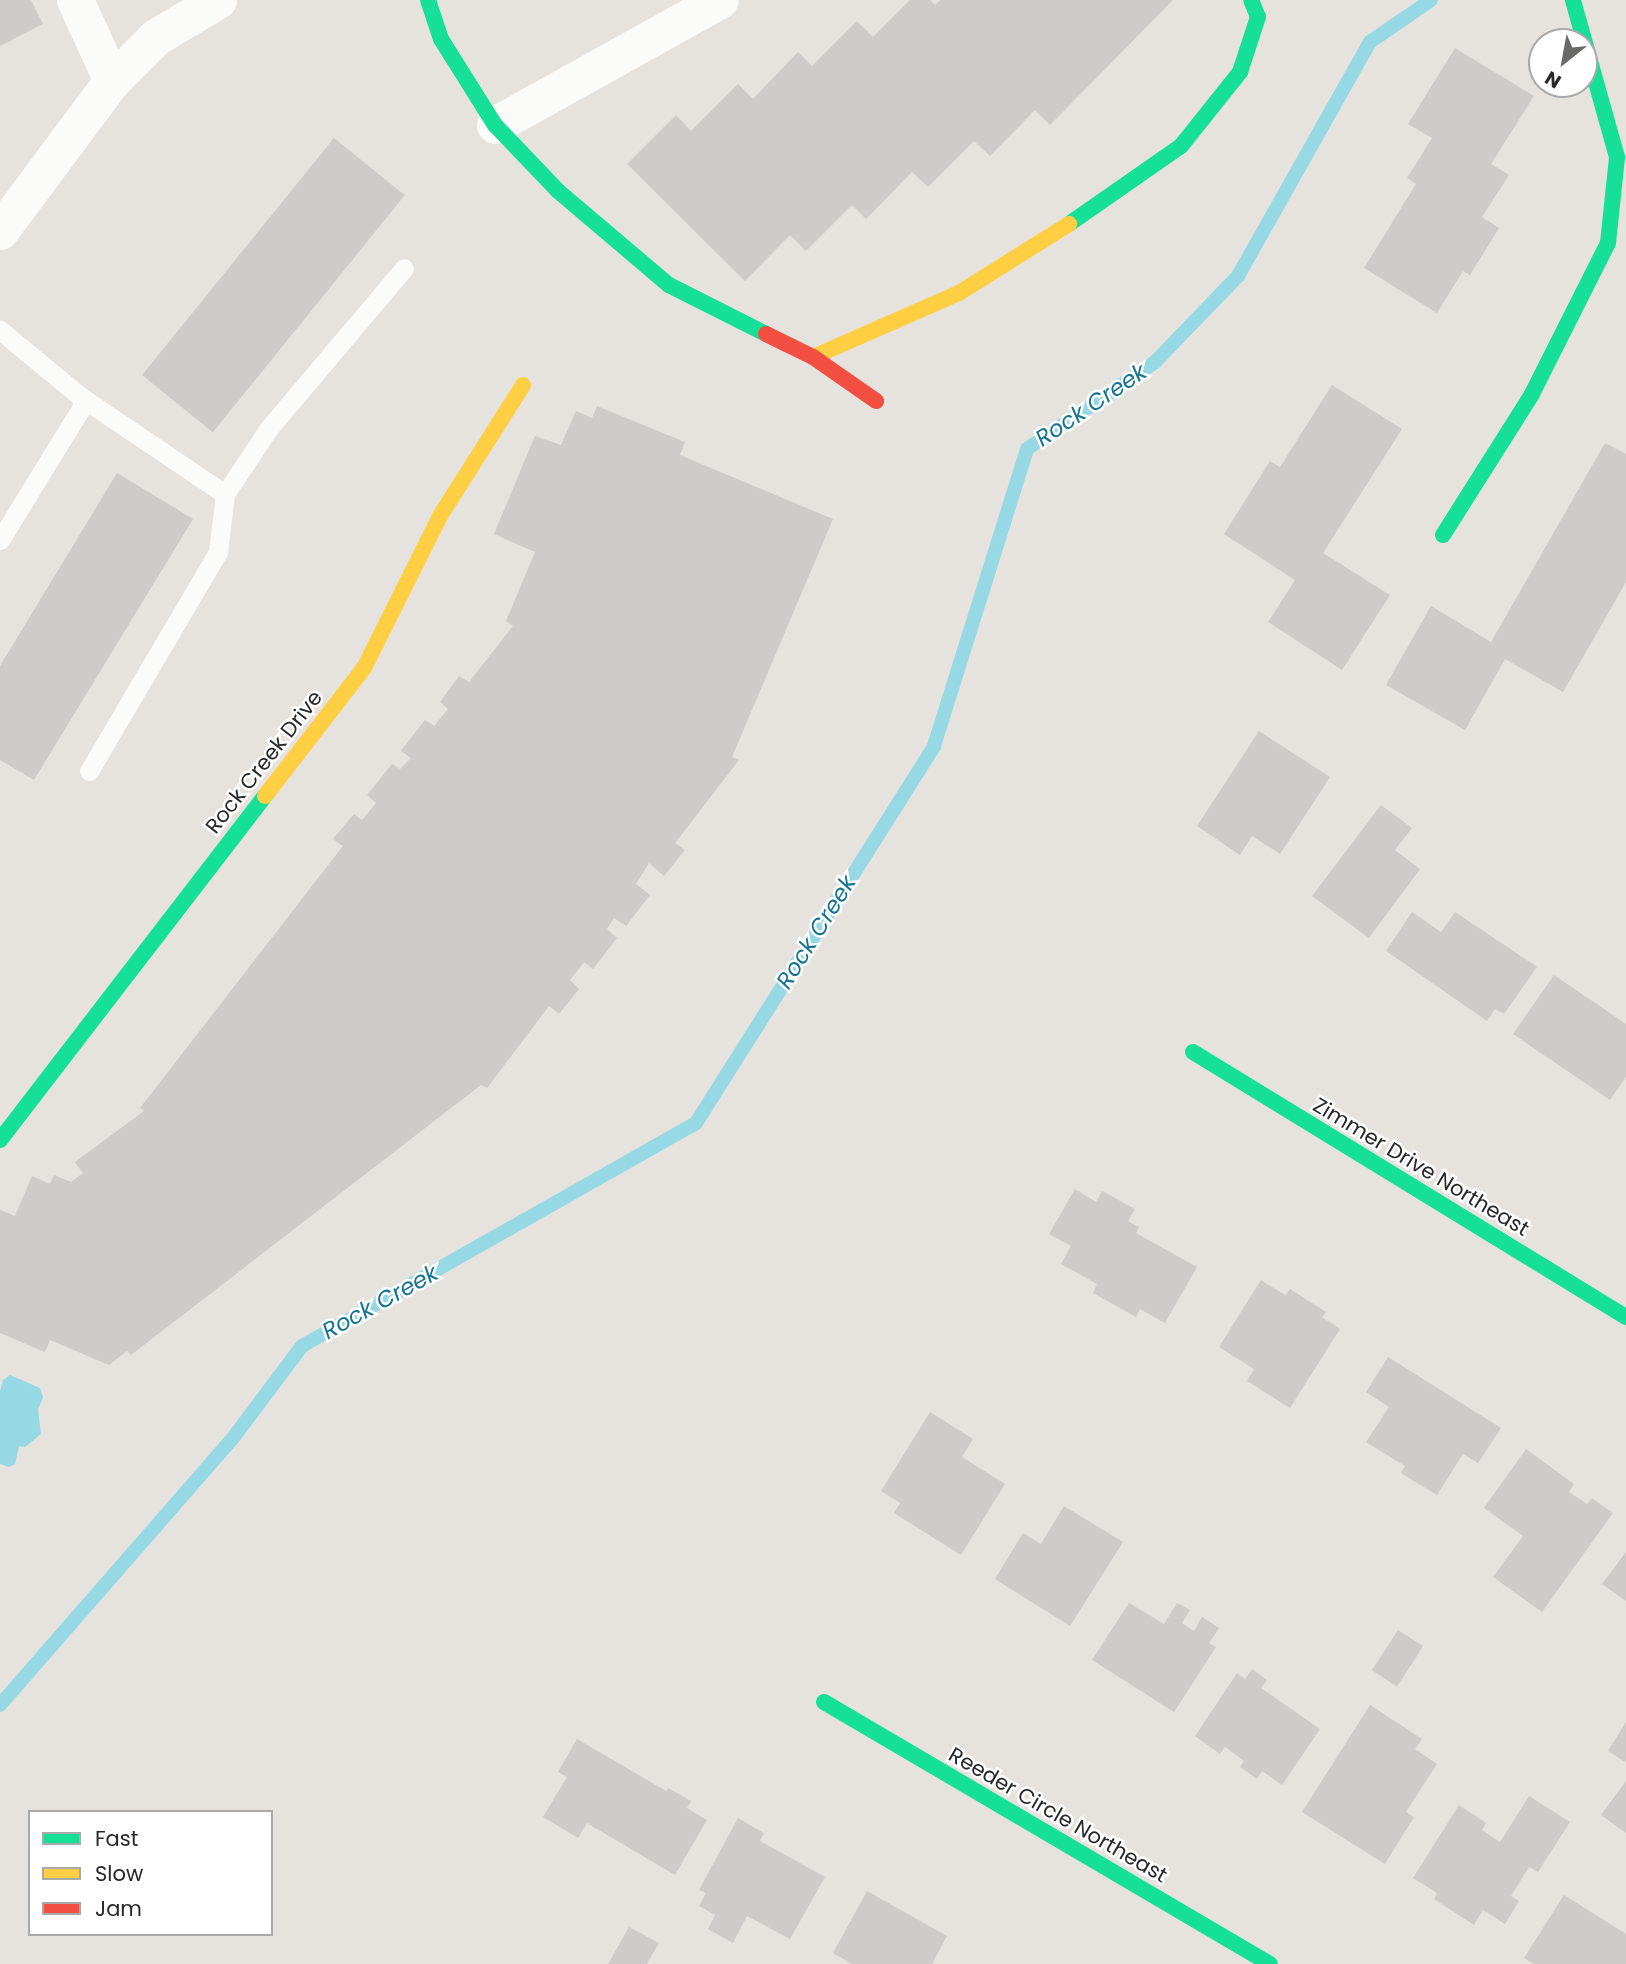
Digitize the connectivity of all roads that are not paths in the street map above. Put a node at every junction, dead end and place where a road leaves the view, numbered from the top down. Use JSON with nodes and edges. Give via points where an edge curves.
{"nodes":[{"id":1,"x":75,"y":0,"type":"edge"},
{"id":2,"x":218,"y":0,"type":"edge"},
{"id":3,"x":428,"y":0,"type":"edge"},
{"id":4,"x":720,"y":0,"type":"edge"},
{"id":5,"x":1251,"y":0,"type":"edge"},
{"id":6,"x":1573,"y":0,"type":"edge"},
{"id":7,"x":112,"y":81,"type":"junction"},
{"id":8,"x":495,"y":125,"type":"junction"},
{"id":9,"x":0,"y":231,"type":"edge"},
{"id":10,"x":1617,"y":242,"type":"edge"},
{"id":11,"x":404,"y":268,"type":"dead end"},
{"id":12,"x":0,"y":330,"type":"edge"},
{"id":13,"x":813,"y":357,"type":"junction"},
{"id":14,"x":523,"y":385,"type":"dead end"},
{"id":15,"x":86,"y":400,"type":"junction"},
{"id":16,"x":876,"y":401,"type":"dead end"},
{"id":17,"x":225,"y":494,"type":"junction"},
{"id":18,"x":1443,"y":535,"type":"dead end"},
{"id":19,"x":0,"y":540,"type":"edge"},
{"id":20,"x":89,"y":771,"type":"dead end"},
{"id":21,"x":1193,"y":1052,"type":"dead end"},
{"id":22,"x":0,"y":1140,"type":"edge"},
{"id":23,"x":1626,"y":1317,"type":"edge"},
{"id":24,"x":824,"y":1702,"type":"dead end"},
{"id":25,"x":1270,"y":1964,"type":"edge"}],
"edges":[{"from":1,"to":7,"type":"street"},
{"from":2,"to":7,"type":"street","via":[[156,37]]},
{"from":3,"to":8,"type":"street","via":[[441,39]]},
{"from":4,"to":8,"type":"street"},
{"from":5,"to":13,"type":"street","via":[[1258,17],[1240,72],[1181,146],[959,293]]},
{"from":6,"to":10,"type":"street","via":[[1617,157]]},
{"from":7,"to":9,"type":"street"},
{"from":8,"to":13,"type":"street","via":[[558,191],[669,285]]},
{"from":10,"to":18,"type":"street","via":[[1531,396]]},
{"from":11,"to":17,"type":"lane","via":[[269,428]]},
{"from":12,"to":15,"type":"lane"},
{"from":13,"to":16,"type":"street"},
{"from":14,"to":22,"type":"street","name":"Rock Creek Drive","via":[[440,516],[364,668]]},
{"from":15,"to":17,"type":"lane"},
{"from":15,"to":19,"type":"lane"},
{"from":17,"to":20,"type":"lane","via":[[218,552]]},
{"from":21,"to":23,"type":"street","name":"Zimmer Drive Northeast"},
{"from":24,"to":25,"type":"street","name":"Reeder Circle Northeast"}]}
